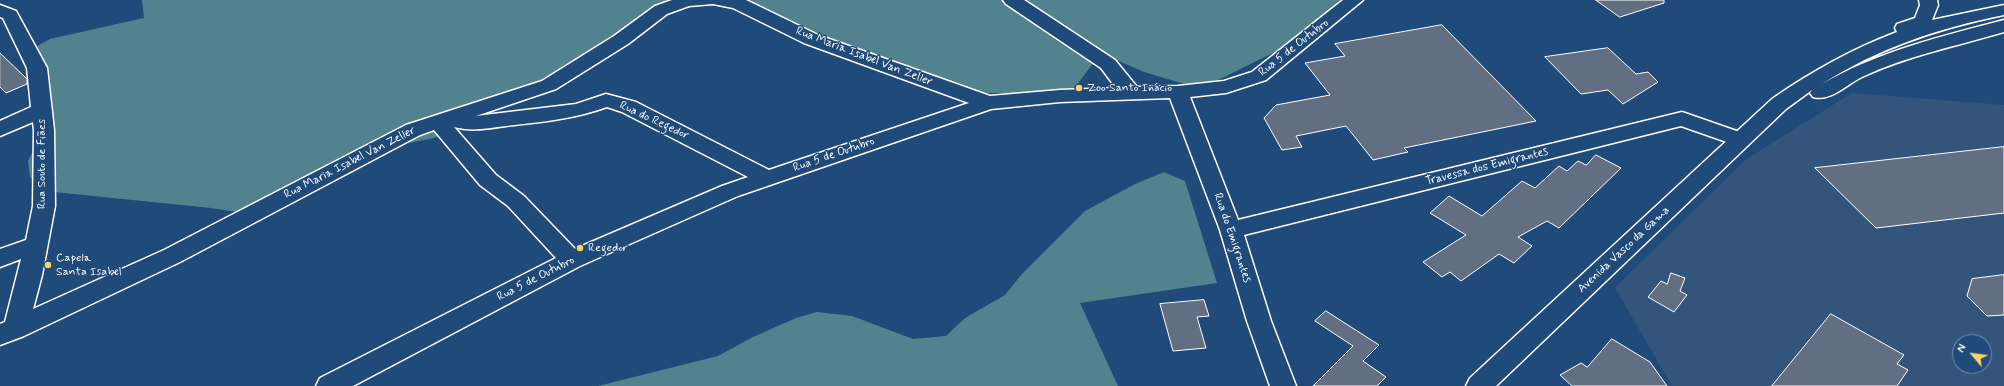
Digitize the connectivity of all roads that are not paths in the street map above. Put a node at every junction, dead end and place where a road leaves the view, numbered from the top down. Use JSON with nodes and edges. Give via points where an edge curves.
{"nodes":[{"id":1,"x":708,"y":0,"type":"edge"},
{"id":2,"x":718,"y":0,"type":"edge"},
{"id":3,"x":1012,"y":0,"type":"edge"},
{"id":4,"x":1354,"y":0,"type":"edge"},
{"id":5,"x":1928,"y":0,"type":"edge"},
{"id":6,"x":1976,"y":0,"type":"edge"},
{"id":7,"x":7,"y":8,"type":"edge"},
{"id":8,"x":2002,"y":12,"type":"edge"},
{"id":9,"x":1809,"y":81,"type":"junction"},
{"id":10,"x":1178,"y":92,"type":"junction"},
{"id":11,"x":1131,"y":93,"type":"junction"},
{"id":12,"x":989,"y":103,"type":"junction"},
{"id":13,"x":42,"y":110,"type":"junction"},
{"id":14,"x":1769,"y":114,"type":"junction"},
{"id":15,"x":438,"y":122,"type":"junction"},
{"id":16,"x":0,"y":129,"type":"edge"},
{"id":17,"x":1741,"y":140,"type":"junction"},
{"id":18,"x":767,"y":178,"type":"junction"},
{"id":19,"x":1231,"y":230,"type":"junction"},
{"id":20,"x":36,"y":245,"type":"junction"},
{"id":21,"x":0,"y":258,"type":"edge"},
{"id":22,"x":572,"y":260,"type":"junction"},
{"id":23,"x":8,"y":332,"type":"edge"},
{"id":24,"x":329,"y":386,"type":"edge"},
{"id":25,"x":1283,"y":386,"type":"edge"},
{"id":26,"x":1479,"y":386,"type":"edge"}],
"edges":[{"from":1,"to":15,"type":"street","name":"Rua Maria Isabel Van Zeller","via":[[687,1],[661,10],[621,40],[549,85]]},
{"from":2,"to":12,"type":"street","name":"Rua Maria Isabel Van Zeller","via":[[738,3],[811,39]]},
{"from":3,"to":11,"type":"street","via":[[1108,64]]},
{"from":4,"to":10,"type":"street","name":"Rua 5 de Outubro","via":[[1259,76],[1226,86]]},
{"from":5,"to":9,"type":"street","via":[[1929,5],[1923,21],[1836,55]]},
{"from":6,"to":8,"type":"street"},
{"from":7,"to":13,"type":"street","name":"Rua Souto de Fiães","via":[[37,68]]},
{"from":8,"to":9,"type":"street","name":"Avenida Vasco da Gama","via":[[1952,21],[1897,37],[1860,53]]},
{"from":8,"to":14,"type":"street","name":"Avenida Vasco da Gama","via":[[1945,43],[1900,56],[1855,74],[1802,102]]},
{"from":9,"to":14,"type":"street","name":"Avenida Vasco da Gama"},
{"from":10,"to":11,"type":"street","name":"Rua 5 de Outubro"},
{"from":10,"to":19,"type":"street","name":"Rua do Emigrantes"},
{"from":11,"to":12,"type":"street","name":"Rua 5 de Outubro"},
{"from":12,"to":18,"type":"street","name":"Rua 5 de Outubro"},
{"from":13,"to":16,"type":"street"},
{"from":13,"to":20,"type":"street","name":"Rua Souto de Fiães","via":[[44,206]]},
{"from":14,"to":17,"type":"street","name":"Avenida Vasco da Gama"},
{"from":15,"to":18,"type":"street","name":"Rua do Regedor","via":[[475,123],[538,116],[578,110],[606,100],[629,107]]},
{"from":15,"to":22,"type":"street","via":[[488,180],[516,201]]},
{"from":15,"to":23,"type":"street","name":"Rua Maria Isabel Van Zeller","via":[[413,130],[172,256]]},
{"from":17,"to":19,"type":"street","name":"Travessa dos Emigrantes","via":[[1682,119]]},
{"from":17,"to":26,"type":"street","name":"Avenida Vasco da Gama"},
{"from":18,"to":22,"type":"street","name":"Rua 5 de Outubro","via":[[730,191]]},
{"from":19,"to":25,"type":"street","name":"Rua do Emigrantes","via":[[1259,321]]},
{"from":20,"to":21,"type":"street"},
{"from":20,"to":23,"type":"street","name":"Rua Souto de Fiães"},
{"from":22,"to":24,"type":"street","name":"Rua 5 de Outubro"}]}
